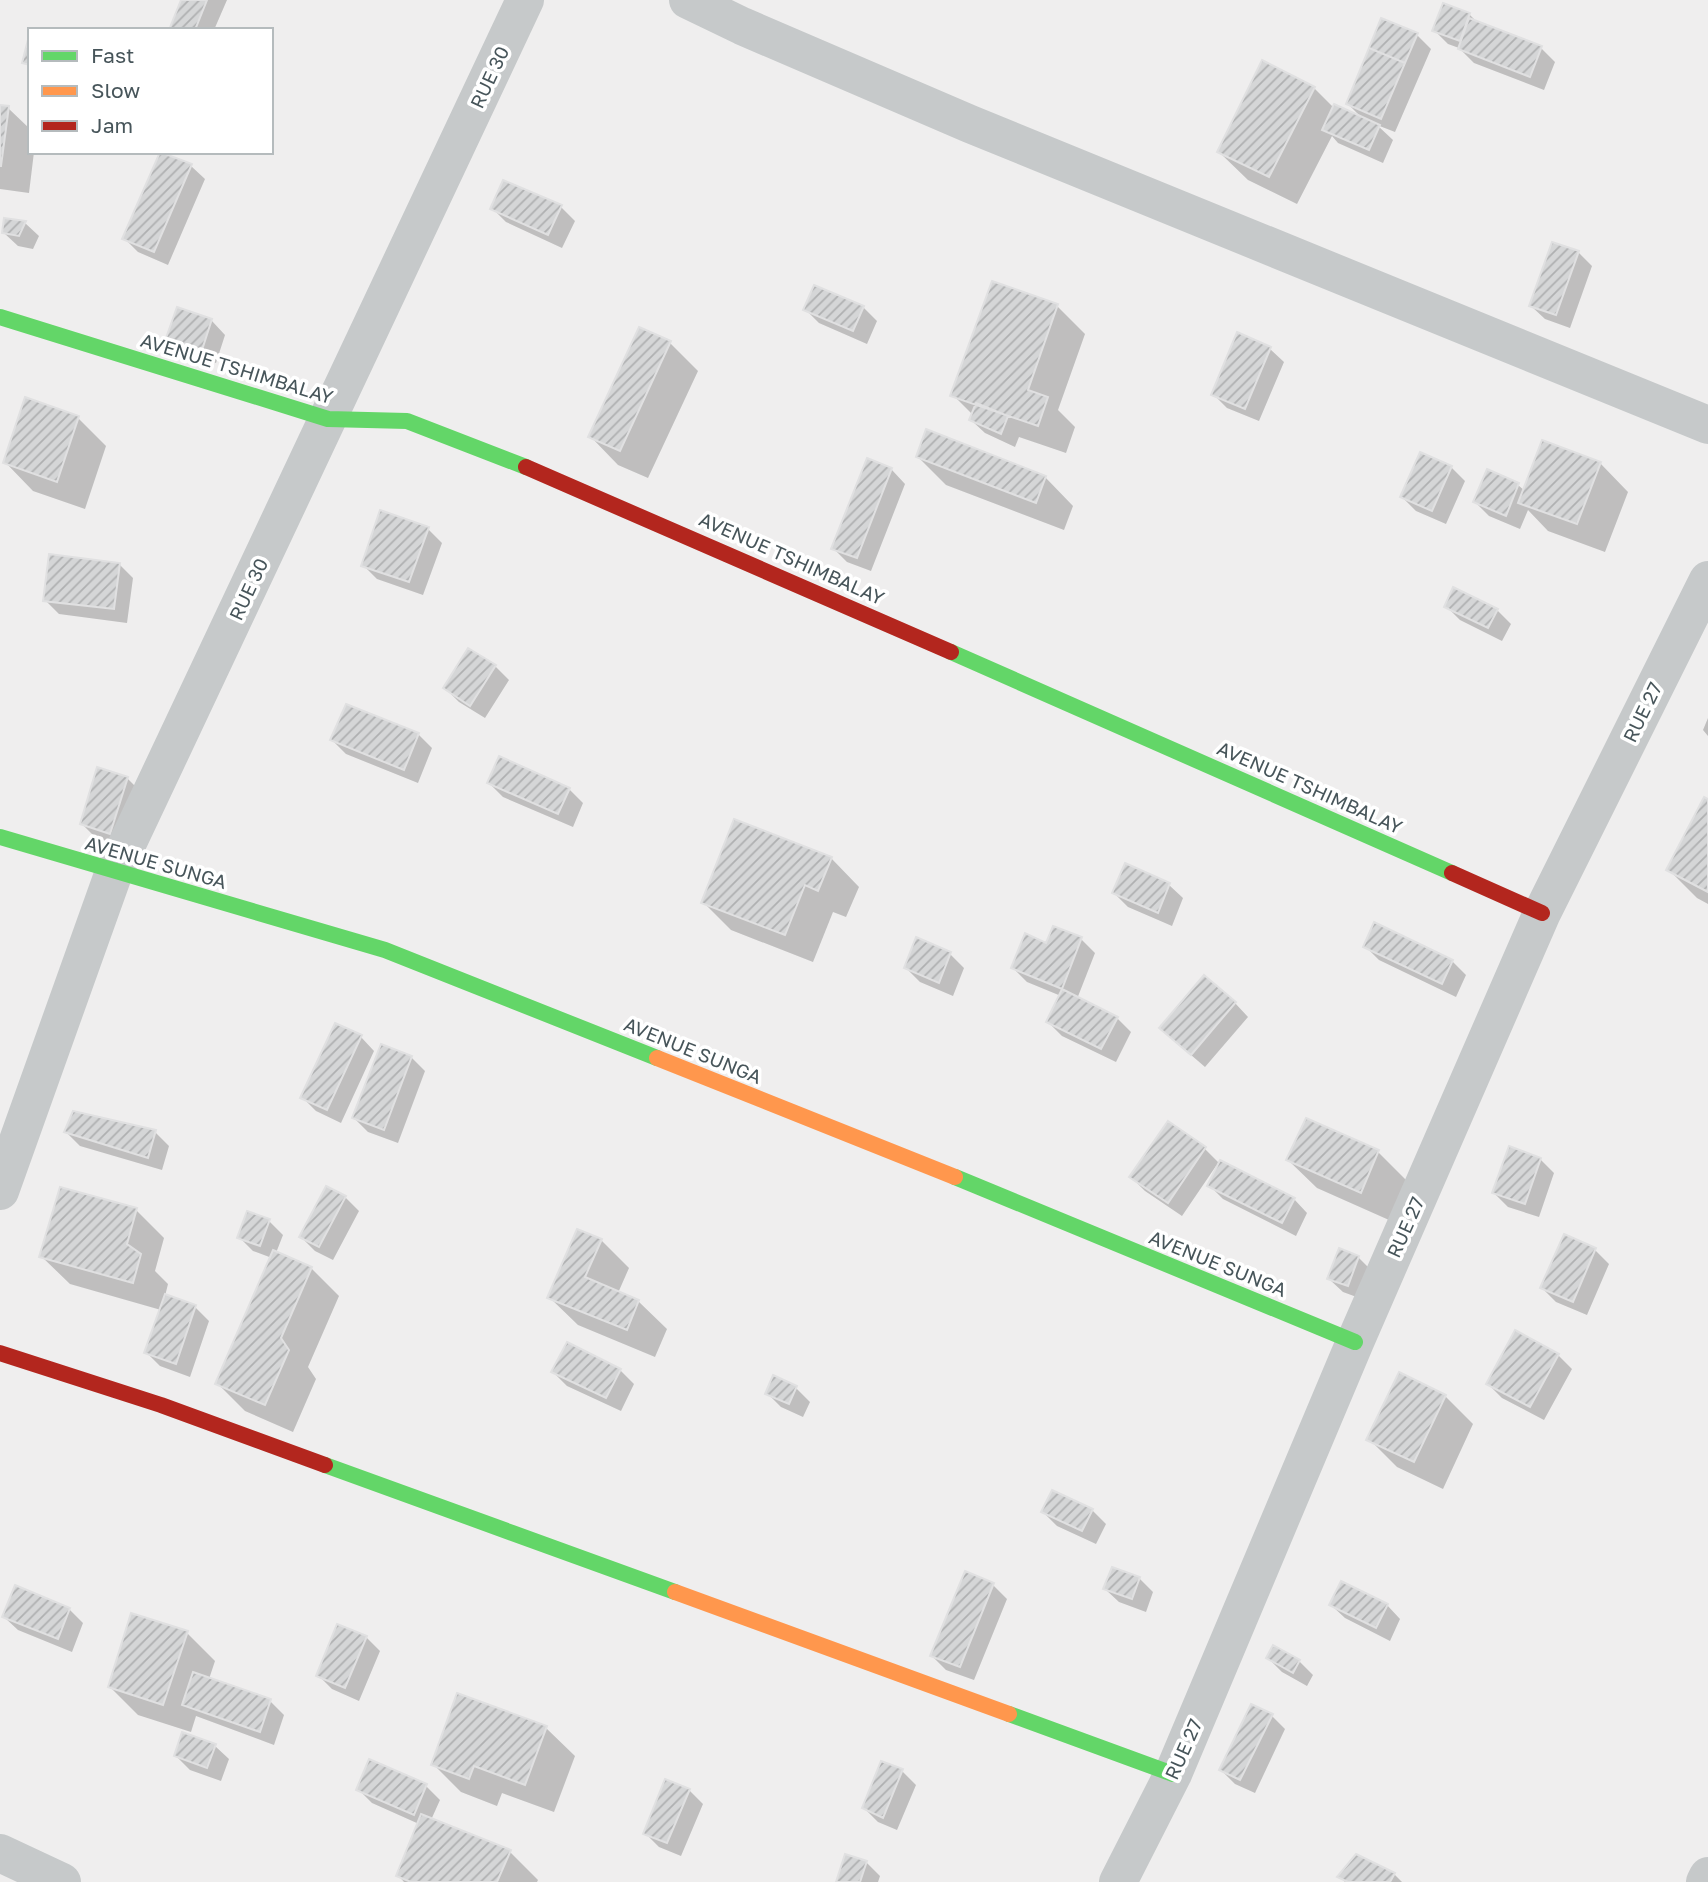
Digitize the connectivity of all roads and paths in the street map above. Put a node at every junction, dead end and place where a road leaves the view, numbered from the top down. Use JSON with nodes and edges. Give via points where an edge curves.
{"nodes":[{"id":1,"x":525,"y":0,"type":"edge"},
{"id":2,"x":688,"y":0,"type":"edge"},
{"id":3,"x":0,"y":317,"type":"edge"},
{"id":4,"x":328,"y":419,"type":"junction"},
{"id":5,"x":1708,"y":425,"type":"edge"},
{"id":6,"x":1708,"y":580,"type":"edge"},
{"id":7,"x":0,"y":837,"type":"edge"},
{"id":8,"x":114,"y":872,"type":"junction"},
{"id":9,"x":1542,"y":913,"type":"junction"},
{"id":10,"x":0,"y":1191,"type":"edge"},
{"id":11,"x":1355,"y":1342,"type":"junction"},
{"id":12,"x":0,"y":1353,"type":"edge"},
{"id":13,"x":1173,"y":1774,"type":"junction"},
{"id":14,"x":0,"y":1853,"type":"edge"},
{"id":15,"x":1708,"y":1876,"type":"edge"},
{"id":16,"x":62,"y":1882,"type":"edge"},
{"id":17,"x":1118,"y":1882,"type":"edge"},
{"id":18,"x":1705,"y":1882,"type":"edge"}],
"edges":[{"from":1,"to":4,"type":"street","name":"RUE 30"},
{"from":2,"to":5,"type":"street","via":[[970,124]]},
{"from":3,"to":4,"type":"street","name":"AVENUE TSHIMBALAY"},
{"from":4,"to":8,"type":"street","name":"RUE 30"},
{"from":4,"to":9,"type":"street","name":"AVENUE TSHIMBALAY","via":[[407,421],[482,448]]},
{"from":6,"to":9,"type":"street","name":"RUE 27"},
{"from":7,"to":8,"type":"street","name":"AVENUE SUNGA"},
{"from":8,"to":10,"type":"street","name":"RUE 30"},
{"from":8,"to":11,"type":"street","name":"AVENUE SUNGA","via":[[384,950],[944,1172]]},
{"from":9,"to":11,"type":"street","name":"RUE 27"},
{"from":11,"to":13,"type":"street","name":"RUE 27"},
{"from":12,"to":13,"type":"street","via":[[161,1405]]},
{"from":13,"to":17,"type":"street","name":"RUE 27"},
{"from":14,"to":16,"type":"street"},
{"from":15,"to":18,"type":"street"}]}
